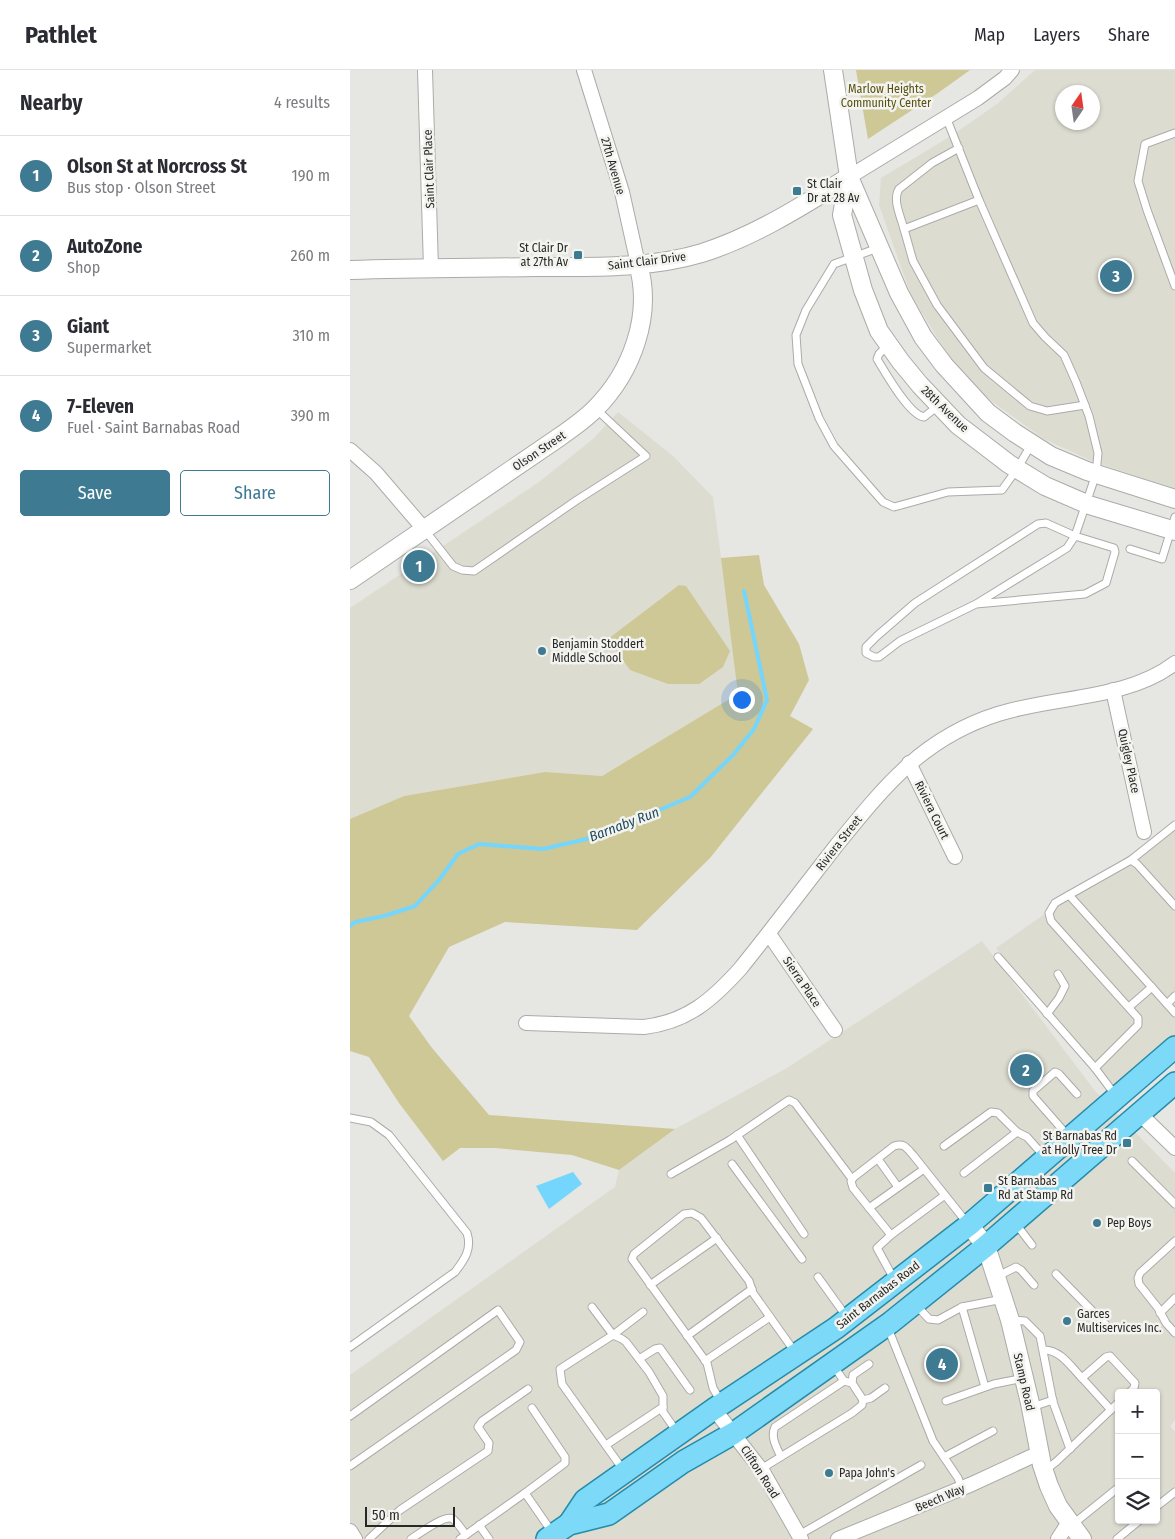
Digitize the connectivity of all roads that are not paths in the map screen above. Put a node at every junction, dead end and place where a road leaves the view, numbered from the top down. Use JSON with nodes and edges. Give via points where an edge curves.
{"nodes":[{"id":1,"x":425,"y":70,"type":"edge"},
{"id":2,"x":584,"y":70,"type":"edge"},
{"id":3,"x":833,"y":70,"type":"edge"},
{"id":4,"x":1012,"y":70,"type":"edge"},
{"id":5,"x":946,"y":117,"type":"junction"},
{"id":6,"x":1175,"y":133,"type":"edge"},
{"id":7,"x":959,"y":148,"type":"junction"},
{"id":8,"x":850,"y":177,"type":"junction"},
{"id":9,"x":979,"y":200,"type":"junction"},
{"id":10,"x":807,"y":203,"type":"junction"},
{"id":11,"x":842,"y":214,"type":"junction"},
{"id":12,"x":904,"y":229,"type":"junction"},
{"id":13,"x":879,"y":248,"type":"junction"},
{"id":14,"x":852,"y":257,"type":"junction"},
{"id":15,"x":638,"y":264,"type":"junction"},
{"id":16,"x":431,"y":268,"type":"junction"},
{"id":17,"x":350,"y":270,"type":"edge"},
{"id":18,"x":1175,"y":286,"type":"edge"},
{"id":19,"x":1085,"y":405,"type":"junction"},
{"id":20,"x":596,"y":409,"type":"junction"},
{"id":21,"x":1031,"y":444,"type":"junction"},
{"id":22,"x":350,"y":450,"type":"edge"},
{"id":23,"x":1018,"y":469,"type":"junction"},
{"id":24,"x":1096,"y":474,"type":"junction"},
{"id":25,"x":1175,"y":500,"type":"edge"},
{"id":26,"x":1086,"y":504,"type":"junction"},
{"id":27,"x":1174,"y":526,"type":"edge"},
{"id":28,"x":424,"y":529,"type":"junction"},
{"id":29,"x":1075,"y":536,"type":"junction"},
{"id":30,"x":1130,"y":549,"type":"dead end"},
{"id":31,"x":350,"y":580,"type":"edge"},
{"id":32,"x":976,"y":604,"type":"junction"},
{"id":33,"x":1175,"y":663,"type":"edge"},
{"id":34,"x":1113,"y":690,"type":"junction"},
{"id":35,"x":909,"y":764,"type":"junction"},
{"id":36,"x":1175,"y":825,"type":"edge"},
{"id":37,"x":1144,"y":832,"type":"dead end"},
{"id":38,"x":955,"y":857,"type":"dead end"},
{"id":39,"x":1132,"y":860,"type":"junction"},
{"id":40,"x":1069,"y":895,"type":"junction"},
{"id":41,"x":1175,"y":906,"type":"edge"},
{"id":42,"x":769,"y":934,"type":"junction"},
{"id":43,"x":998,"y":957,"type":"dead end"},
{"id":44,"x":1058,"y":974,"type":"dead end"},
{"id":45,"x":1152,"y":986,"type":"junction"},
{"id":46,"x":1175,"y":996,"type":"edge"},
{"id":47,"x":1167,"y":1004,"type":"junction"},
{"id":48,"x":1129,"y":1008,"type":"junction"},
{"id":49,"x":1047,"y":1014,"type":"junction"},
{"id":50,"x":1175,"y":1014,"type":"edge"},
{"id":51,"x":526,"y":1022,"type":"dead end"},
{"id":52,"x":835,"y":1030,"type":"dead end"},
{"id":53,"x":1175,"y":1047,"type":"edge"},
{"id":54,"x":1095,"y":1068,"type":"junction"},
{"id":55,"x":1175,"y":1083,"type":"edge"},
{"id":56,"x":1077,"y":1094,"type":"dead end"},
{"id":57,"x":1117,"y":1096,"type":"junction"},
{"id":58,"x":1139,"y":1113,"type":"junction"},
{"id":59,"x":350,"y":1118,"type":"edge"},
{"id":60,"x":1018,"y":1132,"type":"junction"},
{"id":61,"x":737,"y":1135,"type":"junction"},
{"id":62,"x":1069,"y":1138,"type":"junction"},
{"id":63,"x":944,"y":1146,"type":"dead end"},
{"id":64,"x":1175,"y":1148,"type":"edge"},
{"id":65,"x":1046,"y":1158,"type":"junction"},
{"id":66,"x":878,"y":1159,"type":"junction"},
{"id":67,"x":1132,"y":1161,"type":"dead end"},
{"id":68,"x":732,"y":1164,"type":"dead end"},
{"id":69,"x":924,"y":1169,"type":"junction"},
{"id":70,"x":964,"y":1173,"type":"dead end"},
{"id":71,"x":671,"y":1174,"type":"dead end"},
{"id":72,"x":852,"y":1179,"type":"junction"},
{"id":73,"x":898,"y":1187,"type":"junction"},
{"id":74,"x":945,"y":1195,"type":"junction"},
{"id":75,"x":1175,"y":1204,"type":"edge"},
{"id":76,"x":870,"y":1208,"type":"junction"},
{"id":77,"x":1014,"y":1221,"type":"junction"},
{"id":78,"x":969,"y":1224,"type":"junction"},
{"id":79,"x":804,"y":1234,"type":"dead end"},
{"id":80,"x":891,"y":1235,"type":"junction"},
{"id":81,"x":717,"y":1238,"type":"junction"},
{"id":82,"x":1175,"y":1241,"type":"edge"},
{"id":83,"x":1032,"y":1245,"type":"dead end"},
{"id":84,"x":986,"y":1246,"type":"junction"},
{"id":85,"x":802,"y":1259,"type":"dead end"},
{"id":86,"x":1056,"y":1274,"type":"dead end"},
{"id":87,"x":818,"y":1277,"type":"dead end"},
{"id":88,"x":996,"y":1278,"type":"junction"},
{"id":89,"x":895,"y":1282,"type":"junction"},
{"id":90,"x":650,"y":1285,"type":"junction"},
{"id":91,"x":1034,"y":1285,"type":"dead end"},
{"id":92,"x":752,"y":1289,"type":"junction"},
{"id":93,"x":1175,"y":1298,"type":"edge"},
{"id":94,"x":1003,"y":1299,"type":"junction"},
{"id":95,"x":915,"y":1303,"type":"junction"},
{"id":96,"x":962,"y":1306,"type":"junction"},
{"id":97,"x":592,"y":1307,"type":"dead end"},
{"id":98,"x":643,"y":1312,"type":"dead end"},
{"id":99,"x":1160,"y":1313,"type":"junction"},
{"id":100,"x":770,"y":1317,"type":"junction"},
{"id":101,"x":848,"y":1319,"type":"junction"},
{"id":102,"x":1010,"y":1320,"type":"junction"},
{"id":103,"x":886,"y":1325,"type":"junction"},
{"id":104,"x":1109,"y":1328,"type":"dead end"},
{"id":105,"x":1175,"y":1332,"type":"edge"},
{"id":106,"x":613,"y":1336,"type":"junction"},
{"id":107,"x":687,"y":1336,"type":"junction"},
{"id":108,"x":350,"y":1347,"type":"edge"},
{"id":109,"x":1044,"y":1350,"type":"junction"},
{"id":110,"x":796,"y":1355,"type":"junction"},
{"id":111,"x":639,"y":1359,"type":"junction"},
{"id":112,"x":705,"y":1362,"type":"junction"},
{"id":113,"x":869,"y":1364,"type":"dead end"},
{"id":114,"x":838,"y":1372,"type":"junction"},
{"id":115,"x":1024,"y":1378,"type":"junction"},
{"id":116,"x":1082,"y":1378,"type":"junction"},
{"id":117,"x":852,"y":1383,"type":"junction"},
{"id":118,"x":885,"y":1388,"type":"dead end"},
{"id":119,"x":985,"y":1388,"type":"junction"},
{"id":120,"x":528,"y":1389,"type":"dead end"},
{"id":121,"x":1133,"y":1389,"type":"edge"},
{"id":122,"x":690,"y":1390,"type":"dead end"},
{"id":123,"x":863,"y":1400,"type":"junction"},
{"id":124,"x":1053,"y":1400,"type":"junction"},
{"id":125,"x":946,"y":1401,"type":"dead end"},
{"id":126,"x":1115,"y":1406,"type":"edge"},
{"id":127,"x":663,"y":1407,"type":"junction"},
{"id":128,"x":718,"y":1407,"type":"junction"},
{"id":129,"x":1031,"y":1407,"type":"junction"},
{"id":130,"x":532,"y":1408,"type":"dead end"},
{"id":131,"x":1111,"y":1410,"type":"junction"},
{"id":132,"x":350,"y":1416,"type":"edge"},
{"id":133,"x":993,"y":1432,"type":"dead end"},
{"id":134,"x":734,"y":1433,"type":"junction"},
{"id":135,"x":678,"y":1435,"type":"junction"},
{"id":136,"x":606,"y":1445,"type":"junction"},
{"id":137,"x":1070,"y":1449,"type":"junction"},
{"id":138,"x":1040,"y":1452,"type":"junction"},
{"id":139,"x":944,"y":1457,"type":"junction"},
{"id":140,"x":781,"y":1458,"type":"junction"},
{"id":141,"x":921,"y":1465,"type":"dead end"},
{"id":142,"x":350,"y":1466,"type":"edge"},
{"id":143,"x":761,"y":1469,"type":"junction"},
{"id":144,"x":1044,"y":1471,"type":"junction"},
{"id":145,"x":625,"y":1472,"type":"junction"},
{"id":146,"x":962,"y":1488,"type":"junction"},
{"id":147,"x":1115,"y":1491,"type":"edge"},
{"id":148,"x":1175,"y":1492,"type":"edge"},
{"id":149,"x":525,"y":1493,"type":"junction"},
{"id":150,"x":1160,"y":1504,"type":"edge"},
{"id":151,"x":1135,"y":1524,"type":"edge"},
{"id":152,"x":479,"y":1525,"type":"junction"},
{"id":153,"x":1074,"y":1529,"type":"edge"},
{"id":154,"x":350,"y":1531,"type":"edge"},
{"id":155,"x":558,"y":1532,"type":"edge"},
{"id":156,"x":463,"y":1537,"type":"edge"},
{"id":157,"x":800,"y":1537,"type":"edge"},
{"id":158,"x":355,"y":1539,"type":"edge"},
{"id":159,"x":369,"y":1539,"type":"edge"},
{"id":160,"x":412,"y":1539,"type":"edge"},
{"id":161,"x":489,"y":1539,"type":"edge"},
{"id":162,"x":838,"y":1539,"type":"edge"},
{"id":163,"x":1058,"y":1539,"type":"edge"},
{"id":164,"x":1117,"y":1539,"type":"edge"}],
"edges":[{"from":1,"to":16,"type":"street","name":"Saint Clair Place"},
{"from":2,"to":15,"type":"street","name":"27th Avenue","via":[[622,192]]},
{"from":3,"to":8,"type":"street","name":"28th Avenue"},
{"from":4,"to":5,"type":"street","name":"Saint Clair Drive","via":[[978,98]]},
{"from":5,"to":7,"type":"lane"},
{"from":5,"to":8,"type":"street","name":"Saint Clair Drive"},
{"from":6,"to":18,"type":"lane","via":[[1145,144],[1138,181]]},
{"from":7,"to":9,"type":"lane"},
{"from":7,"to":12,"type":"lane","via":[[899,188],[896,201]]},
{"from":8,"to":10,"type":"street","name":"Saint Clair Drive"},
{"from":8,"to":11,"type":"street","name":"28th Avenue"},
{"from":8,"to":13,"type":"street","name":"28th Avenue"},
{"from":9,"to":12,"type":"lane"},
{"from":9,"to":19,"type":"lane","via":[[1034,323],[1064,355]]},
{"from":10,"to":11,"type":"street","via":[[826,204]]},
{"from":10,"to":15,"type":"street","name":"Saint Clair Drive","via":[[740,240],[700,253]]},
{"from":11,"to":14,"type":"street","name":"28th Avenue"},
{"from":12,"to":19,"type":"lane","via":[[913,261],[937,305],[984,368],[1030,406],[1046,411]]},
{"from":13,"to":14,"type":"lane"},
{"from":13,"to":21,"type":"street","name":"28th Avenue","via":[[914,323],[944,366],[988,413]]},
{"from":14,"to":23,"type":"street","name":"28th Avenue","via":[[879,331],[888,345],[958,425]]},
{"from":14,"to":23,"type":"lane","via":[[834,264],[806,310],[796,335],[798,364],[834,446],[883,502],[894,507],[948,492],[1002,490]]},
{"from":15,"to":16,"type":"street","name":"Saint Clair Drive"},
{"from":15,"to":20,"type":"street","name":"Olson Street","via":[[644,292],[637,341],[617,381]]},
{"from":16,"to":17,"type":"street","name":"Saint Clair Drive"},
{"from":19,"to":24,"type":"lane","via":[[1098,453]]},
{"from":20,"to":28,"type":"street","name":"Olson Street"},
{"from":20,"to":28,"type":"lane","via":[[646,456],[474,571],[453,566]]},
{"from":21,"to":23,"type":"lane"},
{"from":21,"to":24,"type":"street","name":"28th Avenue","via":[[1051,456]]},
{"from":22,"to":28,"type":"street","via":[[376,473]]},
{"from":23,"to":26,"type":"street","name":"28th Avenue"},
{"from":24,"to":25,"type":"street","name":"28th Avenue"},
{"from":24,"to":26,"type":"lane"},
{"from":26,"to":27,"type":"street","name":"28th Avenue"},
{"from":26,"to":29,"type":"lane"},
{"from":27,"to":30,"type":"lane","via":[[1162,559]]},
{"from":28,"to":31,"type":"street","name":"Olson Street"},
{"from":29,"to":32,"type":"lane","via":[[1067,548]]},
{"from":29,"to":32,"type":"lane","via":[[1114,548],[1106,583],[1086,594]]},
{"from":29,"to":32,"type":"lane","via":[[1046,523],[1038,524],[915,604],[866,647],[866,653],[879,657],[900,641]]},
{"from":33,"to":34,"type":"street","name":"Riviera Street","via":[[1139,683]]},
{"from":34,"to":35,"type":"street","name":"Riviera Street","via":[[998,714],[939,741]]},
{"from":34,"to":37,"type":"street","name":"Quigley Place"},
{"from":35,"to":38,"type":"street","name":"Riviera Court"},
{"from":35,"to":42,"type":"street","name":"Riviera Street","via":[[874,798]]},
{"from":36,"to":39,"type":"lane"},
{"from":39,"to":40,"type":"lane"},
{"from":39,"to":41,"type":"lane"},
{"from":40,"to":45,"type":"lane"},
{"from":40,"to":48,"type":"lane","via":[[1055,904],[1049,913],[1051,920]]},
{"from":42,"to":51,"type":"street","name":"Riviera Street","via":[[717,994],[696,1010],[662,1025]]},
{"from":42,"to":52,"type":"street","name":"Sierra Place"},
{"from":43,"to":49,"type":"lane"},
{"from":44,"to":49,"type":"lane","via":[[1064,986],[1060,998]]},
{"from":45,"to":47,"type":"lane"},
{"from":45,"to":48,"type":"lane"},
{"from":46,"to":47,"type":"lane"},
{"from":47,"to":50,"type":"lane"},
{"from":48,"to":54,"type":"lane","via":[[1138,1018],[1138,1025]]},
{"from":49,"to":54,"type":"lane"},
{"from":53,"to":57,"type":"main road","name":"Saint Barnabas Road"},
{"from":54,"to":57,"type":"lane"},
{"from":55,"to":58,"type":"main road"},
{"from":56,"to":62,"type":"lane","via":[[1055,1072],[1033,1091],[1033,1096]]},
{"from":57,"to":62,"type":"main road","name":"Saint Barnabas Road"},
{"from":58,"to":64,"type":"street"},
{"from":58,"to":77,"type":"main road"},
{"from":59,"to":108,"type":"lane","via":[[371,1122],[389,1136],[467,1233],[470,1242],[467,1256],[455,1272]]},
{"from":60,"to":63,"type":"lane","via":[[998,1113],[991,1112]]},
{"from":60,"to":65,"type":"lane"},
{"from":60,"to":70,"type":"lane"},
{"from":61,"to":71,"type":"lane"},
{"from":61,"to":72,"type":"lane","via":[[789,1100],[795,1103]]},
{"from":61,"to":79,"type":"lane"},
{"from":62,"to":65,"type":"main road","name":"Saint Barnabas Road"},
{"from":65,"to":78,"type":"main road","name":"Saint Barnabas Road"},
{"from":66,"to":69,"type":"lane","via":[[894,1146],[905,1145]]},
{"from":66,"to":72,"type":"lane"},
{"from":66,"to":73,"type":"lane"},
{"from":67,"to":75,"type":"lane"},
{"from":68,"to":85,"type":"lane"},
{"from":69,"to":73,"type":"lane"},
{"from":69,"to":74,"type":"lane"},
{"from":72,"to":76,"type":"lane","via":[[853,1188]]},
{"from":73,"to":76,"type":"lane"},
{"from":74,"to":78,"type":"lane"},
{"from":74,"to":80,"type":"lane"},
{"from":76,"to":80,"type":"lane"},
{"from":77,"to":83,"type":"lane"},
{"from":77,"to":84,"type":"main road"},
{"from":78,"to":84,"type":"street","name":"Stamp Road"},
{"from":78,"to":89,"type":"main road","name":"Saint Barnabas Road"},
{"from":80,"to":89,"type":"lane","via":[[877,1248]]},
{"from":81,"to":90,"type":"lane"},
{"from":81,"to":90,"type":"lane","via":[[701,1218],[684,1214],[634,1254],[632,1259]]},
{"from":81,"to":92,"type":"lane"},
{"from":82,"to":99,"type":"lane","via":[[1138,1278]]},
{"from":84,"to":88,"type":"street","name":"Stamp Road"},
{"from":84,"to":95,"type":"main road"},
{"from":86,"to":104,"type":"lane"},
{"from":87,"to":101,"type":"lane"},
{"from":88,"to":91,"type":"lane","via":[[1016,1267]]},
{"from":88,"to":94,"type":"street","name":"Stamp Road"},
{"from":89,"to":101,"type":"main road","name":"Saint Barnabas Road"},
{"from":90,"to":107,"type":"lane"},
{"from":92,"to":100,"type":"lane"},
{"from":92,"to":107,"type":"lane"},
{"from":93,"to":99,"type":"lane"},
{"from":94,"to":96,"type":"lane"},
{"from":94,"to":102,"type":"street","name":"Stamp Road"},
{"from":95,"to":96,"type":"lane","via":[[929,1319],[938,1320]]},
{"from":95,"to":103,"type":"main road"},
{"from":96,"to":119,"type":"lane"},
{"from":97,"to":106,"type":"lane"},
{"from":98,"to":106,"type":"lane"},
{"from":99,"to":105,"type":"lane"},
{"from":100,"to":110,"type":"lane"},
{"from":100,"to":112,"type":"lane"},
{"from":101,"to":110,"type":"main road","name":"Saint Barnabas Road"},
{"from":102,"to":109,"type":"lane","via":[[1025,1322],[1040,1336]]},
{"from":102,"to":115,"type":"street","name":"Stamp Road"},
{"from":103,"to":114,"type":"main road"},
{"from":103,"to":139,"type":"lane","via":[[933,1441]]},
{"from":106,"to":111,"type":"lane","via":[[622,1339]]},
{"from":106,"to":136,"type":"lane","via":[[560,1369],[562,1384]]},
{"from":107,"to":112,"type":"lane"},
{"from":109,"to":116,"type":"lane","via":[[1060,1354]]},
{"from":109,"to":124,"type":"lane"},
{"from":110,"to":128,"type":"main road","name":"Saint Barnabas Road"},
{"from":111,"to":122,"type":"lane","via":[[660,1348]]},
{"from":111,"to":127,"type":"lane","via":[[662,1396]]},
{"from":112,"to":128,"type":"lane"},
{"from":113,"to":117,"type":"lane","via":[[853,1375]]},
{"from":114,"to":117,"type":"lane"},
{"from":114,"to":134,"type":"main road"},
{"from":114,"to":140,"type":"lane","via":[[775,1427],[773,1438]]},
{"from":115,"to":119,"type":"lane"},
{"from":115,"to":129,"type":"street","name":"Stamp Road"},
{"from":116,"to":121,"type":"lane","via":[[1110,1356],[1135,1383]]},
{"from":116,"to":131,"type":"lane"},
{"from":117,"to":123,"type":"lane"},
{"from":118,"to":123,"type":"lane"},
{"from":119,"to":125,"type":"lane"},
{"from":120,"to":159,"type":"lane","via":[[478,1427],[489,1443],[488,1451],[400,1510]]},
{"from":123,"to":140,"type":"lane","via":[[852,1413]]},
{"from":124,"to":129,"type":"lane"},
{"from":124,"to":137,"type":"lane"},
{"from":126,"to":131,"type":"lane"},
{"from":127,"to":135,"type":"lane"},
{"from":127,"to":136,"type":"lane"},
{"from":128,"to":134,"type":"street","name":"Clifton Road"},
{"from":128,"to":135,"type":"main road","name":"Saint Barnabas Road"},
{"from":129,"to":138,"type":"street","name":"Stamp Road"},
{"from":130,"to":149,"type":"lane","via":[[566,1457],[565,1463]]},
{"from":131,"to":137,"type":"lane"},
{"from":132,"to":142,"type":"lane","via":[[498,1310],[520,1342],[516,1350]]},
{"from":133,"to":139,"type":"lane"},
{"from":134,"to":143,"type":"street","name":"Clifton Road"},
{"from":134,"to":155,"type":"main road","via":[[683,1462],[609,1514]]},
{"from":135,"to":145,"type":"main road","name":"Saint Barnabas Road"},
{"from":136,"to":145,"type":"lane"},
{"from":137,"to":144,"type":"lane"},
{"from":138,"to":144,"type":"street","name":"Stamp Road"},
{"from":138,"to":146,"type":"street","name":"Beech Way"},
{"from":139,"to":146,"type":"lane"},
{"from":140,"to":143,"type":"lane"},
{"from":141,"to":157,"type":"lane"},
{"from":143,"to":157,"type":"street","name":"Clifton Road"},
{"from":144,"to":153,"type":"street","name":"Stamp Road","via":[[1058,1506]]},
{"from":145,"to":155,"type":"main road","name":"Saint Barnabas Road","via":[[585,1500]]},
{"from":146,"to":162,"type":"street","name":"Beech Way"},
{"from":147,"to":153,"type":"lane"},
{"from":148,"to":150,"type":"lane"},
{"from":149,"to":152,"type":"lane"},
{"from":149,"to":155,"type":"lane"},
{"from":151,"to":164,"type":"lane"},
{"from":152,"to":156,"type":"lane"},
{"from":152,"to":161,"type":"lane"},
{"from":153,"to":163,"type":"street"},
{"from":154,"to":158,"type":"street"},
{"from":156,"to":160,"type":"lane","via":[[453,1519],[448,1518]]}]}
